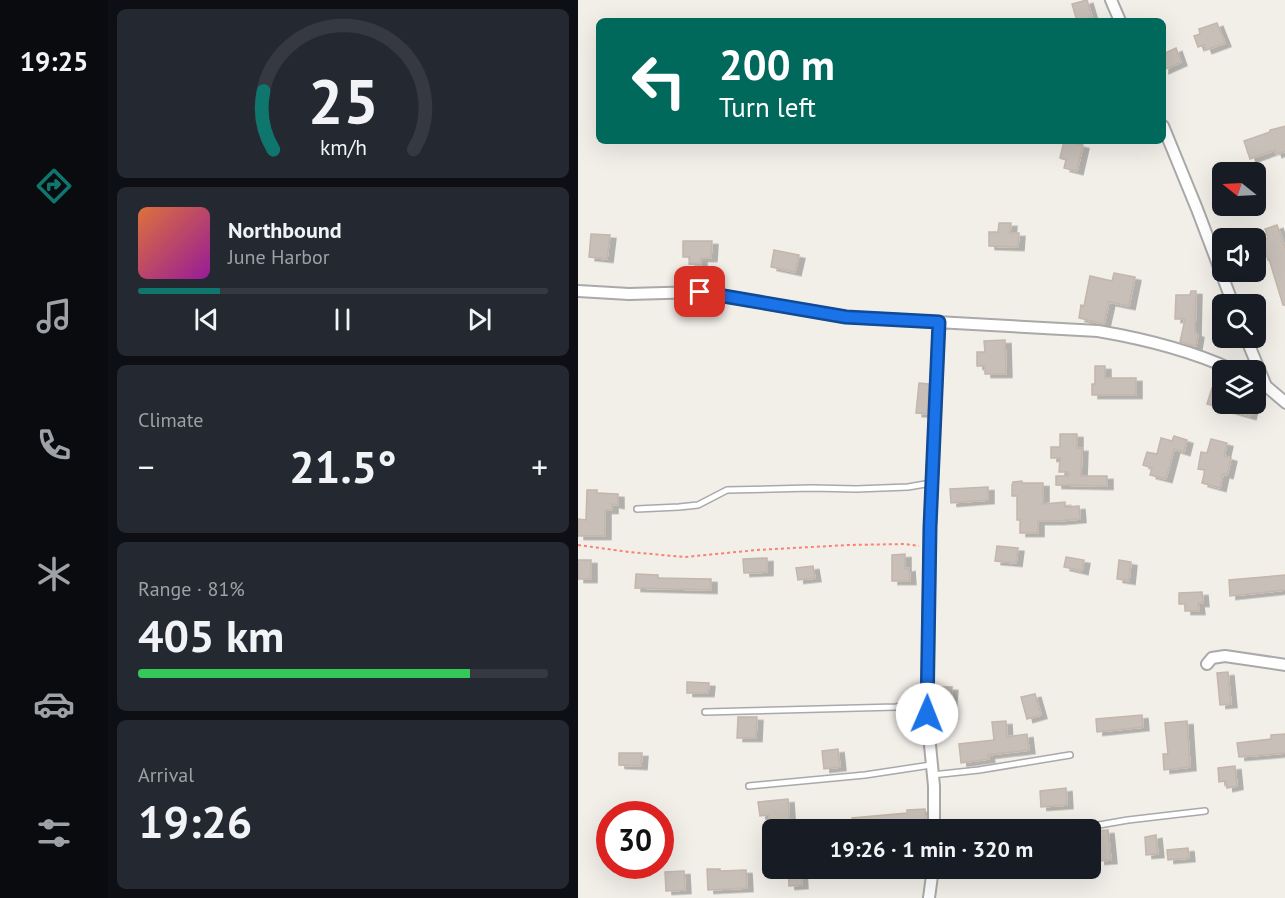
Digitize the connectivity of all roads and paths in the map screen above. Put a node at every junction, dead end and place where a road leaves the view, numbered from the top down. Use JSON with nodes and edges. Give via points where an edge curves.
{"nodes":[{"id":1,"x":1111,"y":0,"type":"edge"},
{"id":2,"x":1119,"y":18,"type":"edge"},
{"id":3,"x":1166,"y":133,"type":"edge"},
{"id":4,"x":578,"y":291,"type":"edge"},
{"id":5,"x":1230,"y":294,"type":"edge"},
{"id":6,"x":939,"y":322,"type":"junction"},
{"id":7,"x":1212,"y":361,"type":"edge"},
{"id":8,"x":1266,"y":388,"type":"edge"},
{"id":9,"x":1286,"y":404,"type":"edge"},
{"id":10,"x":931,"y":483,"type":"junction"},
{"id":11,"x":637,"y":509,"type":"dead end"},
{"id":12,"x":578,"y":545,"type":"edge"},
{"id":13,"x":930,"y":546,"type":"junction"},
{"id":14,"x":1207,"y":663,"type":"dead end"},
{"id":15,"x":1286,"y":665,"type":"edge"},
{"id":16,"x":928,"y":701,"type":"junction"},
{"id":17,"x":705,"y":712,"type":"dead end"},
{"id":18,"x":1070,"y":755,"type":"dead end"},
{"id":19,"x":932,"y":770,"type":"junction"},
{"id":20,"x":749,"y":786,"type":"dead end"},
{"id":21,"x":1205,"y":811,"type":"dead end"},
{"id":22,"x":934,"y":819,"type":"edge"},
{"id":23,"x":1101,"y":825,"type":"edge"},
{"id":24,"x":932,"y":879,"type":"edge"},
{"id":25,"x":929,"y":898,"type":"edge"}],
"edges":[{"from":1,"to":2,"type":"street"},
{"from":3,"to":5,"type":"street"},
{"from":4,"to":6,"type":"street","via":[[700,292],[846,317]]},
{"from":6,"to":7,"type":"street","via":[[1098,331],[1180,348]]},
{"from":6,"to":10,"type":"street"},
{"from":8,"to":9,"type":"street"},
{"from":10,"to":11,"type":"lane","via":[[856,489],[727,490],[698,504]]},
{"from":10,"to":13,"type":"street"},
{"from":12,"to":13,"type":"path","via":[[685,557],[757,550]]},
{"from":13,"to":16,"type":"street"},
{"from":14,"to":15,"type":"street","via":[[1224,656]]},
{"from":16,"to":17,"type":"lane","via":[[896,707]]},
{"from":16,"to":19,"type":"street"},
{"from":18,"to":19,"type":"lane","via":[[979,770]]},
{"from":19,"to":20,"type":"lane"},
{"from":19,"to":22,"type":"street"},
{"from":21,"to":23,"type":"lane"},
{"from":24,"to":25,"type":"street"}]}
